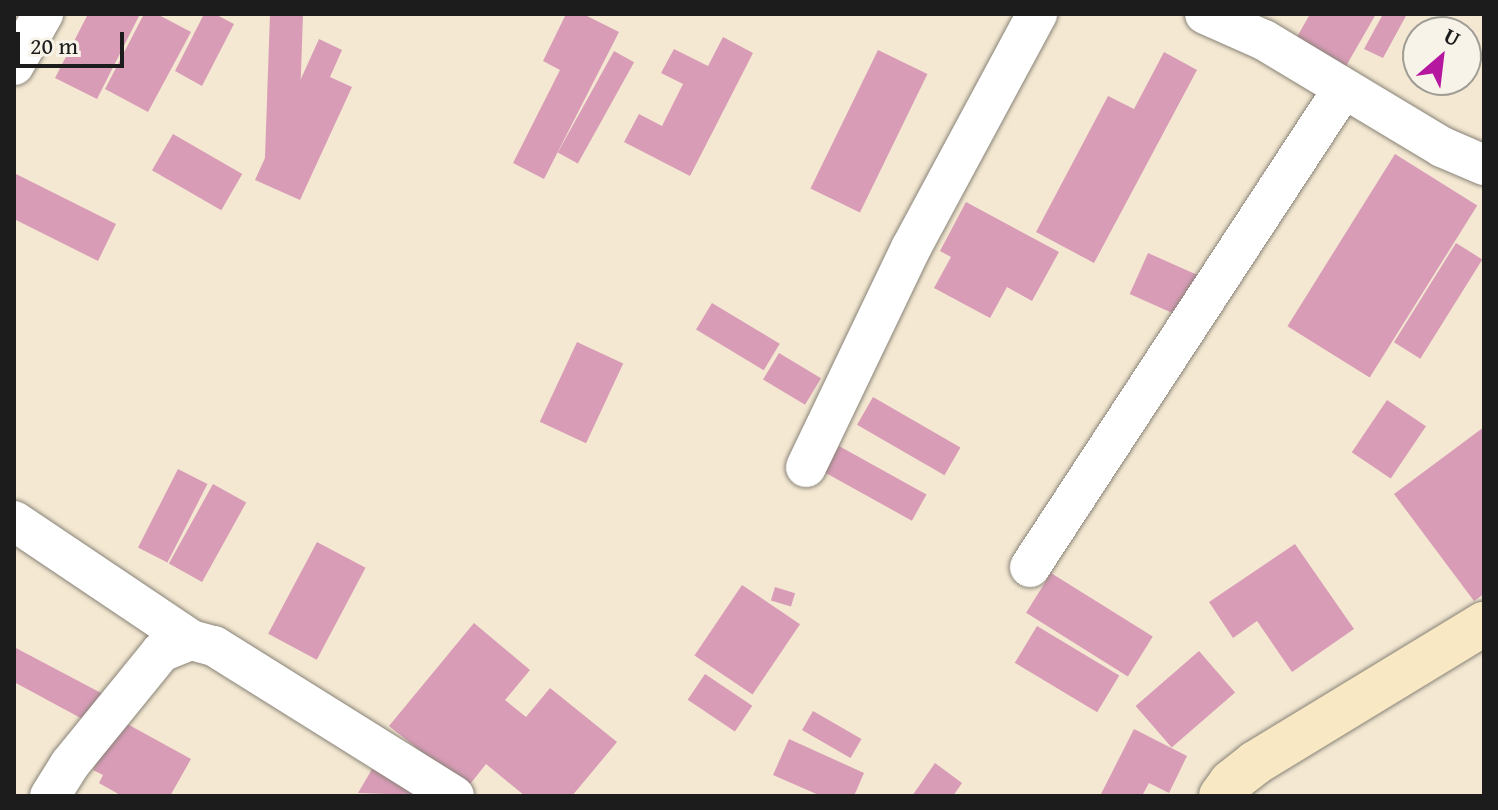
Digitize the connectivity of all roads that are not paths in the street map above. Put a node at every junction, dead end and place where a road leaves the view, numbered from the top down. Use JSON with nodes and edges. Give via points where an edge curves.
{"nodes":[{"id":1,"x":43,"y":14,"type":"edge"},
{"id":2,"x":1037,"y":14,"type":"edge"},
{"id":3,"x":1205,"y":14,"type":"edge"},
{"id":4,"x":1272,"y":27,"type":"edge"},
{"id":5,"x":14,"y":65,"type":"edge"},
{"id":6,"x":1343,"y":89,"type":"junction"},
{"id":7,"x":1484,"y":165,"type":"edge"},
{"id":8,"x":806,"y":467,"type":"dead end"},
{"id":9,"x":14,"y":521,"type":"edge"},
{"id":10,"x":1030,"y":567,"type":"dead end"},
{"id":11,"x":1484,"y":624,"type":"edge"},
{"id":12,"x":191,"y":640,"type":"junction"},
{"id":13,"x":50,"y":796,"type":"edge"},
{"id":14,"x":454,"y":796,"type":"edge"},
{"id":15,"x":1221,"y":796,"type":"edge"}],
"edges":[{"from":1,"to":5,"type":"street"},
{"from":2,"to":8,"type":"street","via":[[911,248]]},
{"from":3,"to":4,"type":"street"},
{"from":4,"to":6,"type":"street"},
{"from":6,"to":7,"type":"street","via":[[1442,147]]},
{"from":6,"to":10,"type":"street"},
{"from":9,"to":12,"type":"street"},
{"from":11,"to":15,"type":"main road","via":[[1255,763]]},
{"from":12,"to":13,"type":"street","via":[[161,652]]},
{"from":12,"to":14,"type":"street","via":[[214,646]]}]}
